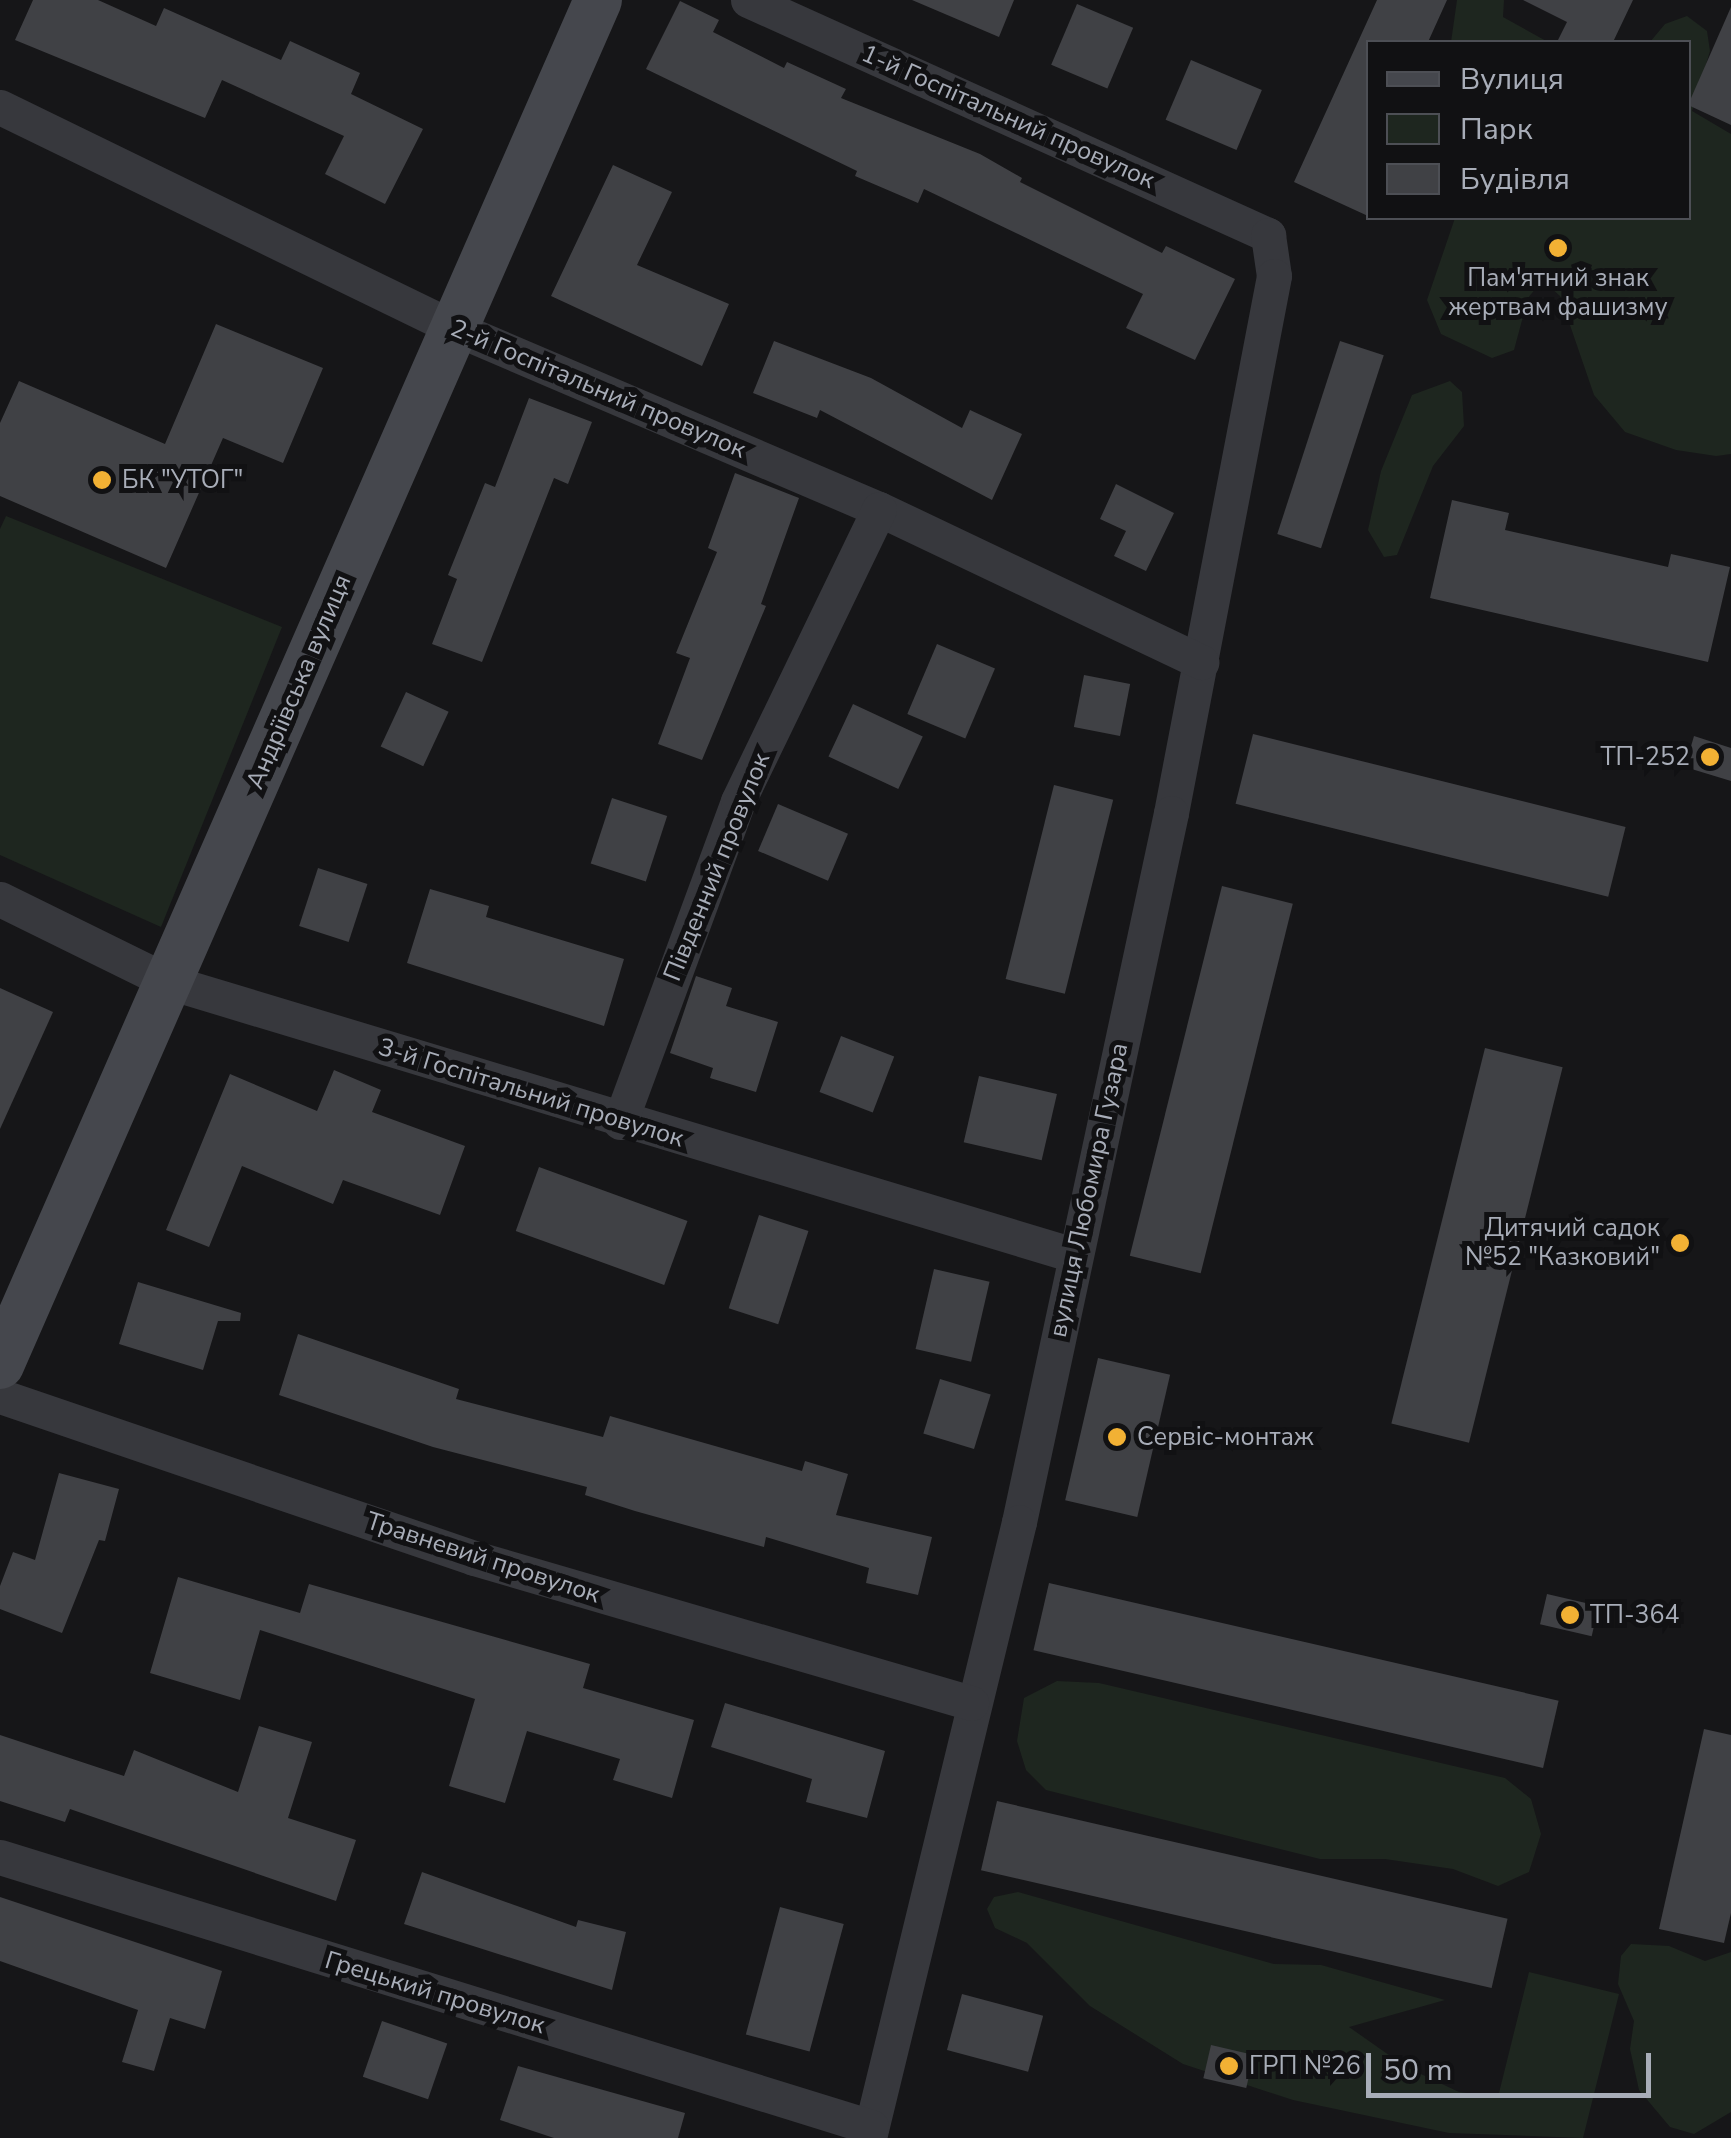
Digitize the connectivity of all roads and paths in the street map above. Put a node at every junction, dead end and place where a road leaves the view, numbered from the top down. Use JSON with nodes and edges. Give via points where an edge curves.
{"nodes":[{"id":1,"x":598,"y":0,"type":"edge"},
{"id":2,"x":748,"y":0,"type":"edge"},
{"id":3,"x":0,"y":106,"type":"edge"},
{"id":4,"x":1268,"y":235,"type":"joint"},
{"id":5,"x":452,"y":327,"type":"junction"},
{"id":6,"x":879,"y":509,"type":"junction"},
{"id":7,"x":1201,"y":662,"type":"junction"},
{"id":8,"x":0,"y":899,"type":"edge"},
{"id":9,"x":169,"y":982,"type":"junction"},
{"id":10,"x":620,"y":1122,"type":"junction"},
{"id":11,"x":1074,"y":1255,"type":"junction"},
{"id":12,"x":0,"y":1365,"type":"edge"},
{"id":13,"x":0,"y":1396,"type":"edge"},
{"id":14,"x":971,"y":1703,"type":"junction"},
{"id":15,"x":0,"y":1857,"type":"edge"},
{"id":16,"x":870,"y":2132,"type":"edge"}],
"edges":[{"from":1,"to":5,"type":"street","name":"Андріївська вулиця"},
{"from":2,"to":4,"type":"street","name":"1-й Госпітальний провулок"},
{"from":3,"to":5,"type":"street","name":"2-й Госпітальний провулок"},
{"from":4,"to":7,"type":"street","name":"вулиця Любомира Гузара","via":[[1274,276]]},
{"from":5,"to":6,"type":"street","name":"2-й Госпітальний провулок"},
{"from":5,"to":9,"type":"street","name":"Андріївська вулиця"},
{"from":6,"to":7,"type":"street","name":"2-й Госпітальний провулок"},
{"from":6,"to":10,"type":"street","name":"Південний провулок","via":[[738,801]]},
{"from":7,"to":11,"type":"street","name":"вулиця Любомира Гузара"},
{"from":8,"to":9,"type":"street","name":"3-й Госпітальний провулок"},
{"from":9,"to":10,"type":"street","name":"3-й Госпітальний провулок"},
{"from":9,"to":12,"type":"street","name":"Андріївська вулиця"},
{"from":10,"to":11,"type":"street","name":"3-й Госпітальний провулок"},
{"from":11,"to":14,"type":"street","name":"вулиця Любомира Гузара","via":[[1019,1522]]},
{"from":13,"to":14,"type":"street","name":"Травневий провулок","via":[[474,1558]]},
{"from":14,"to":16,"type":"street","name":"вулиця Любомира Гузара"},
{"from":15,"to":16,"type":"street","name":"Грецький провулок"}]}
